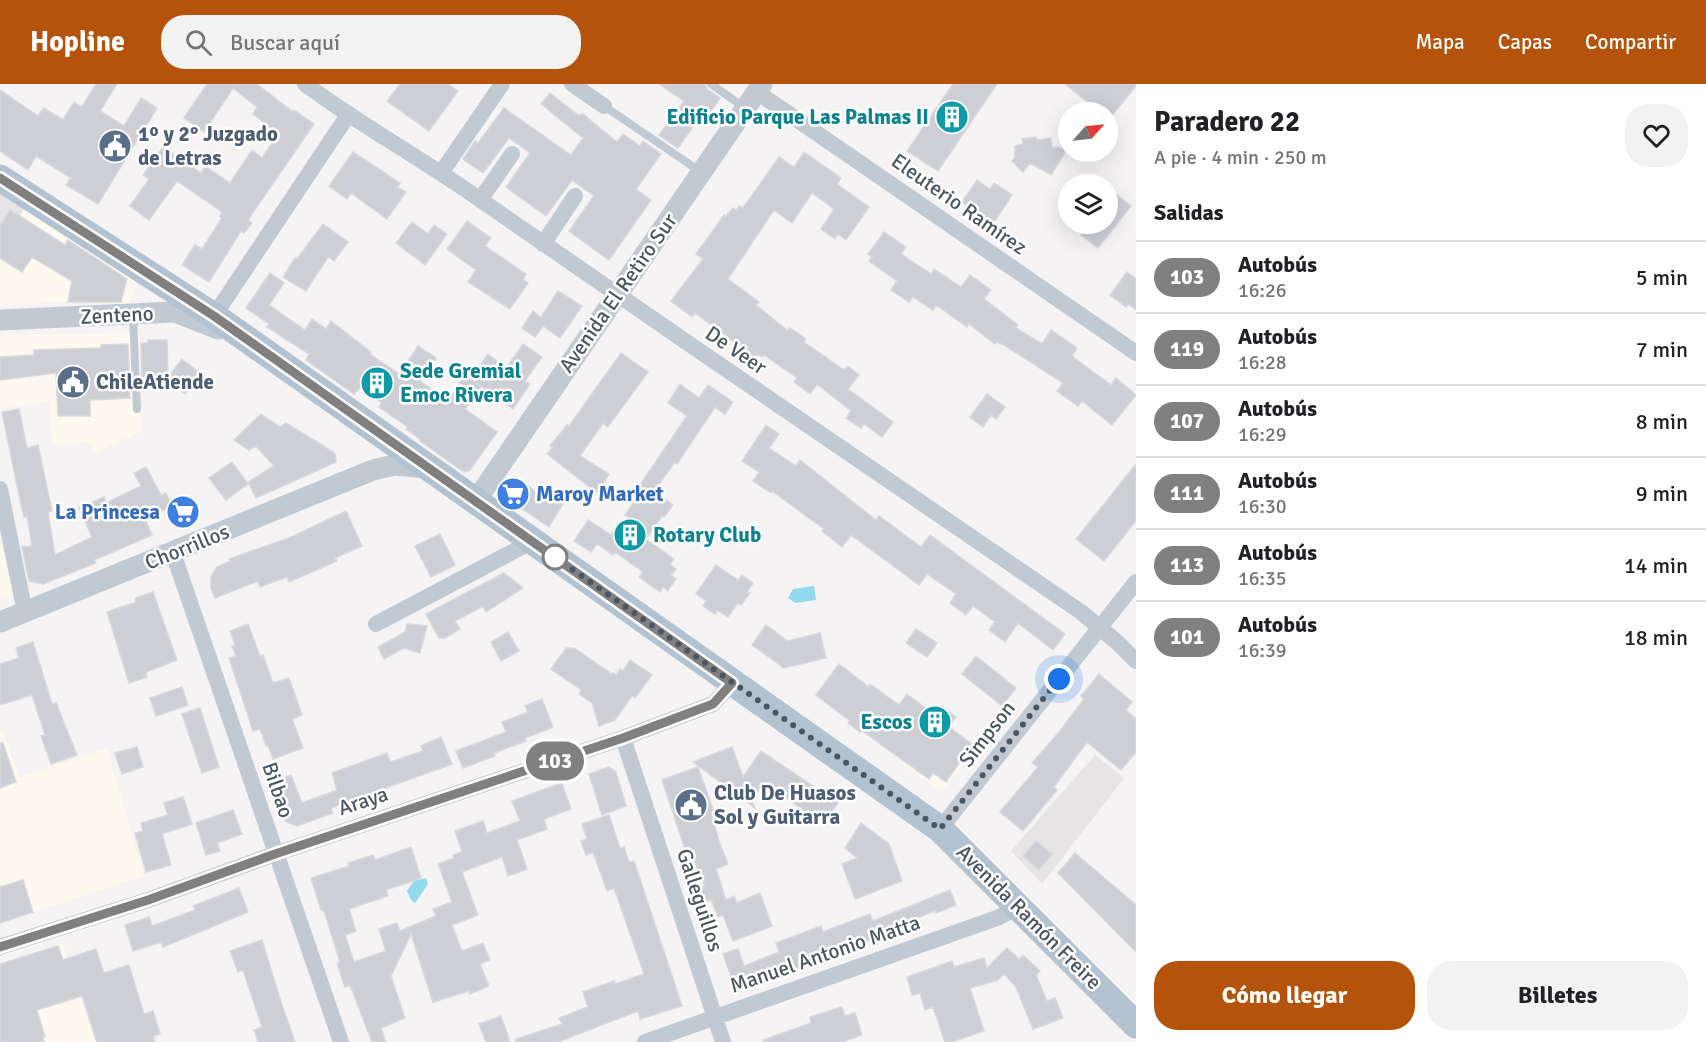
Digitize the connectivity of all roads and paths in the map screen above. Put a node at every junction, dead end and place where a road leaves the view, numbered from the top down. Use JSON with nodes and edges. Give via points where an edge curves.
{"nodes":[{"id":1,"x":305,"y":84,"type":"edge"},
{"id":2,"x":502,"y":84,"type":"edge"},
{"id":3,"x":572,"y":84,"type":"edge"},
{"id":4,"x":711,"y":84,"type":"edge"},
{"id":5,"x":755,"y":95,"type":"edge"},
{"id":6,"x":603,"y":106,"type":"joint"},
{"id":7,"x":348,"y":115,"type":"junction"},
{"id":8,"x":512,"y":154,"type":"dead end"},
{"id":9,"x":701,"y":172,"type":"junction"},
{"id":10,"x":441,"y":173,"type":"junction"},
{"id":11,"x":0,"y":178,"type":"edge"},
{"id":12,"x":575,"y":196,"type":"dead end"},
{"id":13,"x":480,"y":200,"type":"junction"},
{"id":14,"x":543,"y":244,"type":"junction"},
{"id":15,"x":616,"y":296,"type":"junction"},
{"id":16,"x":133,"y":314,"type":"junction"},
{"id":17,"x":214,"y":316,"type":"junction"},
{"id":18,"x":0,"y":320,"type":"edge"},
{"id":19,"x":1136,"y":353,"type":"edge"},
{"id":20,"x":291,"y":371,"type":"junction"},
{"id":21,"x":137,"y":409,"type":"dead end"},
{"id":22,"x":382,"y":435,"type":"junction"},
{"id":23,"x":428,"y":468,"type":"junction"},
{"id":24,"x":373,"y":470,"type":"junction"},
{"id":25,"x":0,"y":489,"type":"edge"},
{"id":26,"x":475,"y":502,"type":"junction"},
{"id":27,"x":533,"y":542,"type":"junction"},
{"id":28,"x":173,"y":553,"type":"junction"},
{"id":29,"x":1136,"y":582,"type":"edge"},
{"id":30,"x":25,"y":612,"type":"junction"},
{"id":31,"x":0,"y":622,"type":"edge"},
{"id":32,"x":376,"y":624,"type":"dead end"},
{"id":33,"x":1100,"y":627,"type":"junction"},
{"id":34,"x":1136,"y":661,"type":"edge"},
{"id":35,"x":732,"y":683,"type":"junction"},
{"id":36,"x":623,"y":738,"type":"junction"},
{"id":37,"x":940,"y":829,"type":"junction"},
{"id":38,"x":275,"y":854,"type":"junction"},
{"id":39,"x":1019,"y":907,"type":"junction"},
{"id":40,"x":0,"y":947,"type":"edge"},
{"id":41,"x":715,"y":1017,"type":"junction"},
{"id":42,"x":1136,"y":1025,"type":"edge"},
{"id":43,"x":341,"y":1042,"type":"edge"},
{"id":44,"x":645,"y":1042,"type":"edge"},
{"id":45,"x":723,"y":1042,"type":"edge"}],
"edges":[{"from":1,"to":7,"type":"street","name":"De Veer"},
{"from":2,"to":10,"type":"street"},
{"from":3,"to":6,"type":"street"},
{"from":4,"to":5,"type":"lane"},
{"from":5,"to":9,"type":"street","name":"Avenida El Retiro Sur"},
{"from":5,"to":19,"type":"street","name":"Eleuterio Ramírez"},
{"from":6,"to":9,"type":"lane"},
{"from":7,"to":10,"type":"street","name":"De Veer"},
{"from":7,"to":17,"type":"street"},
{"from":8,"to":13,"type":"street"},
{"from":9,"to":15,"type":"street","name":"Avenida El Retiro Sur"},
{"from":10,"to":13,"type":"street","name":"De Veer"},
{"from":11,"to":17,"type":"main road","name":"Avenida Ramón Freire"},
{"from":12,"to":14,"type":"street"},
{"from":13,"to":14,"type":"street","name":"De Veer"},
{"from":14,"to":15,"type":"street","name":"De Veer"},
{"from":15,"to":26,"type":"street","name":"Avenida El Retiro Sur"},
{"from":15,"to":33,"type":"street","name":"De Veer"},
{"from":16,"to":18,"type":"street","name":"Zenteno"},
{"from":16,"to":20,"type":"street","name":"Zenteno","via":[[175,312],[212,325],[266,362]]},
{"from":16,"to":21,"type":"lane"},
{"from":17,"to":20,"type":"main road","name":"Avenida Ramón Freire"},
{"from":20,"to":22,"type":"main road","name":"Avenida Ramón Freire"},
{"from":22,"to":23,"type":"main road","name":"Avenida Ramón Freire"},
{"from":22,"to":24,"type":"street"},
{"from":23,"to":24,"type":"street","name":"Chorrillos","via":[[394,465]]},
{"from":23,"to":26,"type":"main road","name":"Avenida Ramón Freire"},
{"from":24,"to":28,"type":"street","name":"Chorrillos"},
{"from":25,"to":30,"type":"street"},
{"from":26,"to":27,"type":"main road","name":"Avenida Ramón Freire"},
{"from":27,"to":32,"type":"street"},
{"from":27,"to":35,"type":"main road","name":"Avenida Ramón Freire"},
{"from":28,"to":30,"type":"street","name":"Chorrillos"},
{"from":28,"to":38,"type":"street","name":"Bilbao"},
{"from":29,"to":33,"type":"street","name":"Simpson"},
{"from":30,"to":31,"type":"street","name":"Chorrillos"},
{"from":33,"to":34,"type":"street","name":"De Veer"},
{"from":33,"to":37,"type":"street","name":"Simpson"},
{"from":35,"to":36,"type":"street","name":"Araya","via":[[713,704]]},
{"from":35,"to":37,"type":"main road","name":"Avenida Ramón Freire"},
{"from":36,"to":38,"type":"street","name":"Araya"},
{"from":36,"to":41,"type":"street","name":"Galleguillos"},
{"from":37,"to":39,"type":"main road","name":"Avenida Ramón Freire"},
{"from":38,"to":40,"type":"street","name":"Araya"},
{"from":38,"to":43,"type":"street","name":"Bilbao"},
{"from":39,"to":41,"type":"street","name":"Manuel Antonio Matta"},
{"from":39,"to":42,"type":"main road","name":"Avenida Ramón Freire"},
{"from":41,"to":44,"type":"street","name":"Manuel Antonio Matta"},
{"from":41,"to":45,"type":"street","name":"Galleguillos"}]}
